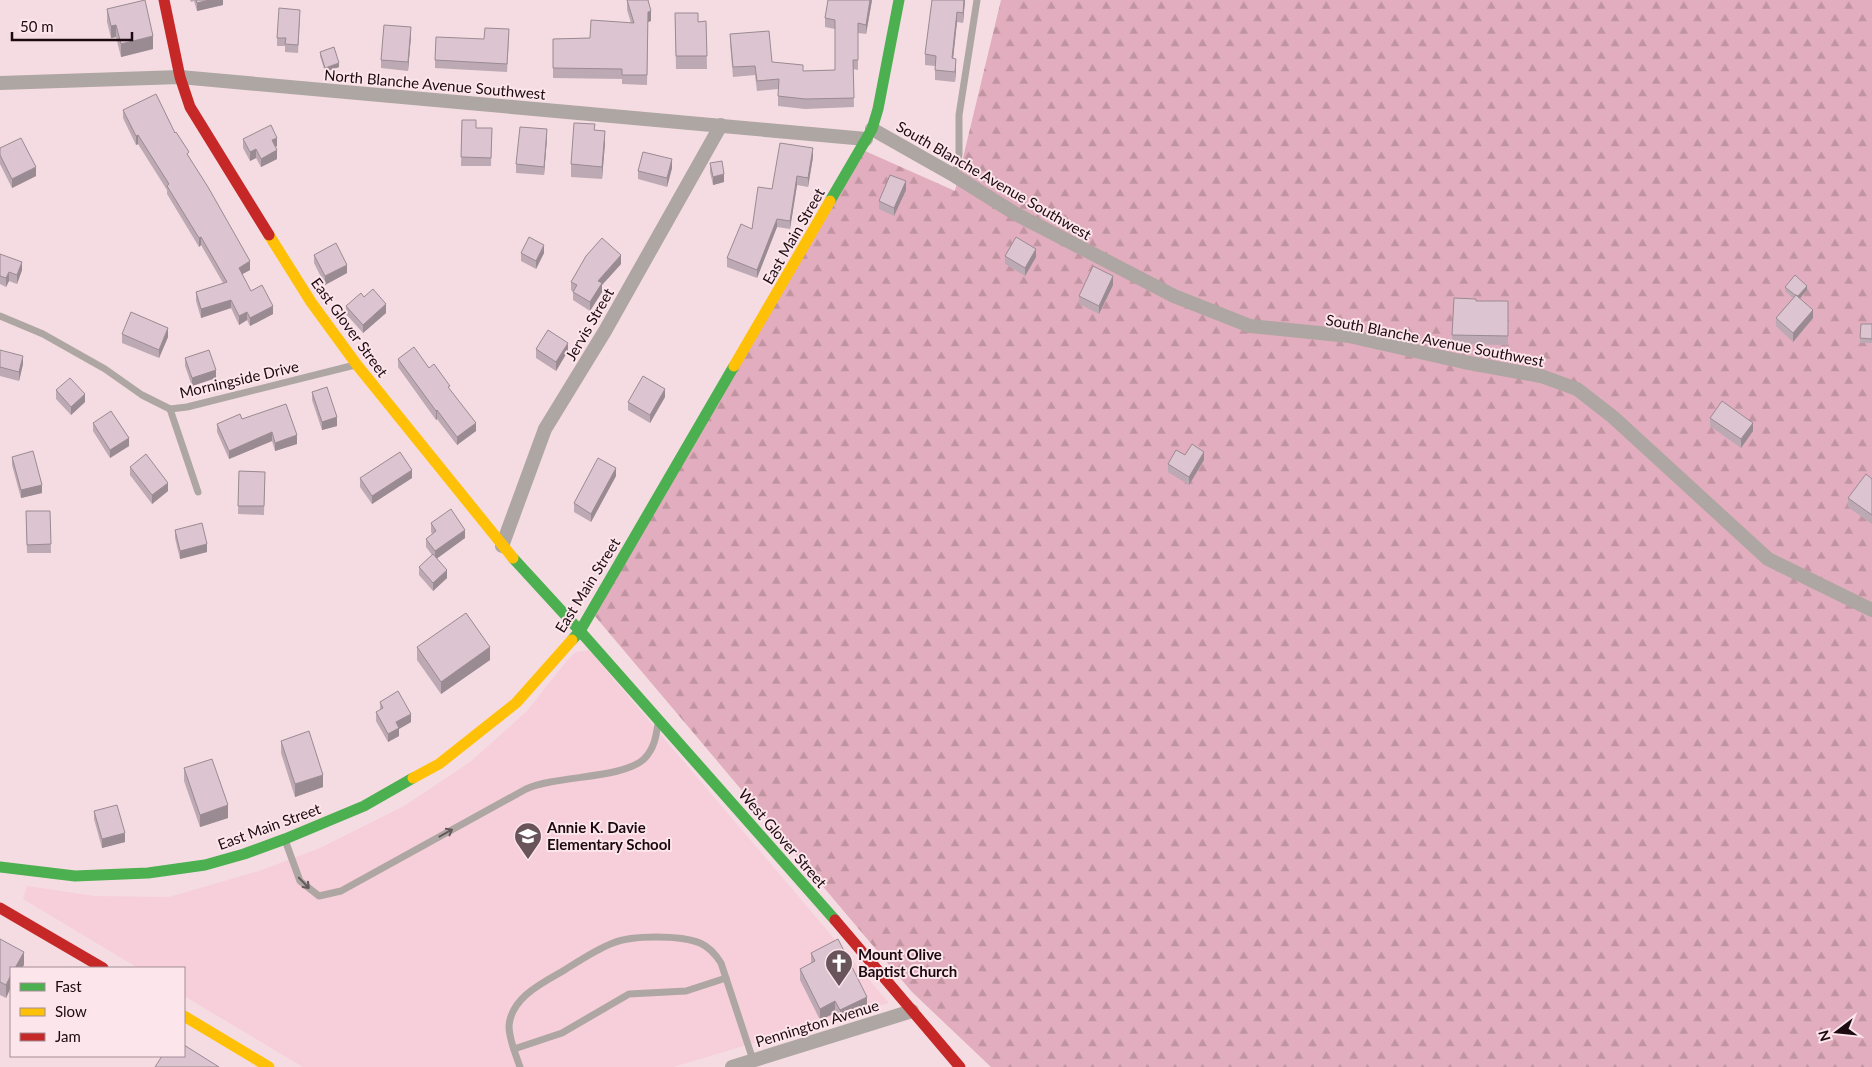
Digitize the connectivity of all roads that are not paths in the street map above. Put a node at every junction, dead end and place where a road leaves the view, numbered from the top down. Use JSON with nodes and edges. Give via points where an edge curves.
{"nodes":[{"id":1,"x":164,"y":0,"type":"edge"},
{"id":2,"x":900,"y":0,"type":"edge"},
{"id":3,"x":977,"y":0,"type":"edge"},
{"id":4,"x":180,"y":77,"type":"junction"},
{"id":5,"x":0,"y":83,"type":"edge"},
{"id":6,"x":721,"y":125,"type":"junction"},
{"id":7,"x":869,"y":134,"type":"junction"},
{"id":8,"x":955,"y":176,"type":"junction"},
{"id":9,"x":0,"y":316,"type":"edge"},
{"id":10,"x":357,"y":365,"type":"junction"},
{"id":11,"x":170,"y":409,"type":"junction"},
{"id":12,"x":198,"y":492,"type":"dead end"},
{"id":13,"x":502,"y":546,"type":"junction"},
{"id":14,"x":1872,"y":610,"type":"edge"},
{"id":15,"x":580,"y":631,"type":"junction"},
{"id":16,"x":659,"y":720,"type":"junction"},
{"id":17,"x":285,"y":839,"type":"junction"},
{"id":18,"x":1,"y":870,"type":"edge"},
{"id":19,"x":0,"y":908,"type":"edge"},
{"id":20,"x":101,"y":967,"type":"edge"},
{"id":21,"x":726,"y":978,"type":"junction"},
{"id":22,"x":912,"y":1011,"type":"junction"},
{"id":23,"x":185,"y":1017,"type":"edge"},
{"id":24,"x":514,"y":1049,"type":"junction"},
{"id":25,"x":753,"y":1060,"type":"junction"},
{"id":26,"x":269,"y":1067,"type":"edge"},
{"id":27,"x":520,"y":1067,"type":"edge"},
{"id":28,"x":732,"y":1067,"type":"edge"},
{"id":29,"x":960,"y":1067,"type":"edge"}],
"edges":[{"from":1,"to":4,"type":"main road","name":"East Glover Street"},
{"from":2,"to":7,"type":"main road","name":"East Main Street","via":[[878,109]]},
{"from":3,"to":8,"type":"lane","via":[[959,116],[959,154]]},
{"from":4,"to":5,"type":"street","name":"North Blanche Avenue Southwest"},
{"from":4,"to":6,"type":"street","name":"North Blanche Avenue Southwest"},
{"from":4,"to":10,"type":"main road","name":"East Glover Street","via":[[190,107],[311,302]]},
{"from":6,"to":7,"type":"street","name":"North Blanche Avenue Southwest"},
{"from":6,"to":13,"type":"street","name":"Jervis Street","via":[[545,429]]},
{"from":7,"to":8,"type":"street","name":"South Blanche Avenue Southwest"},
{"from":7,"to":15,"type":"main road","name":"East Main Street"},
{"from":8,"to":14,"type":"street","name":"South Blanche Avenue Southwest","via":[[1016,214],[1165,291],[1250,326],[1349,336],[1541,376],[1577,389],[1768,560]]},
{"from":9,"to":11,"type":"lane","name":"Morningside Drive","via":[[43,334]]},
{"from":10,"to":11,"type":"lane","name":"Morningside Drive"},
{"from":10,"to":13,"type":"main road","name":"East Glover Street"},
{"from":11,"to":12,"type":"lane"},
{"from":13,"to":15,"type":"main road","name":"East Glover Street"},
{"from":15,"to":16,"type":"main road","name":"West Glover Street"},
{"from":15,"to":17,"type":"main road","name":"East Main Street","via":[[516,703],[439,764],[364,806]]},
{"from":17,"to":16,"type":"lane","one_way":true,"via":[[300,881],[319,896],[341,891],[526,789],[546,782],[632,766],[645,758],[656,742]]},
{"from":16,"to":22,"type":"main road","name":"West Glover Street"},
{"from":17,"to":18,"type":"main road","name":"East Main Street","via":[[205,864],[148,873],[75,876]]},
{"from":19,"to":20,"type":"main road"},
{"from":21,"to":24,"type":"lane","via":[[686,991],[629,994],[562,1033]]},
{"from":21,"to":24,"type":"lane","via":[[714,952],[701,943],[655,937],[615,942],[535,987],[521,1000],[509,1026]]},
{"from":21,"to":25,"type":"lane"},
{"from":22,"to":25,"type":"street","name":"Pennington Avenue"},
{"from":22,"to":29,"type":"main road","name":"West Glover Street"},
{"from":23,"to":26,"type":"main road"},
{"from":24,"to":27,"type":"lane"},
{"from":25,"to":28,"type":"street","name":"Pennington Avenue"}]}
